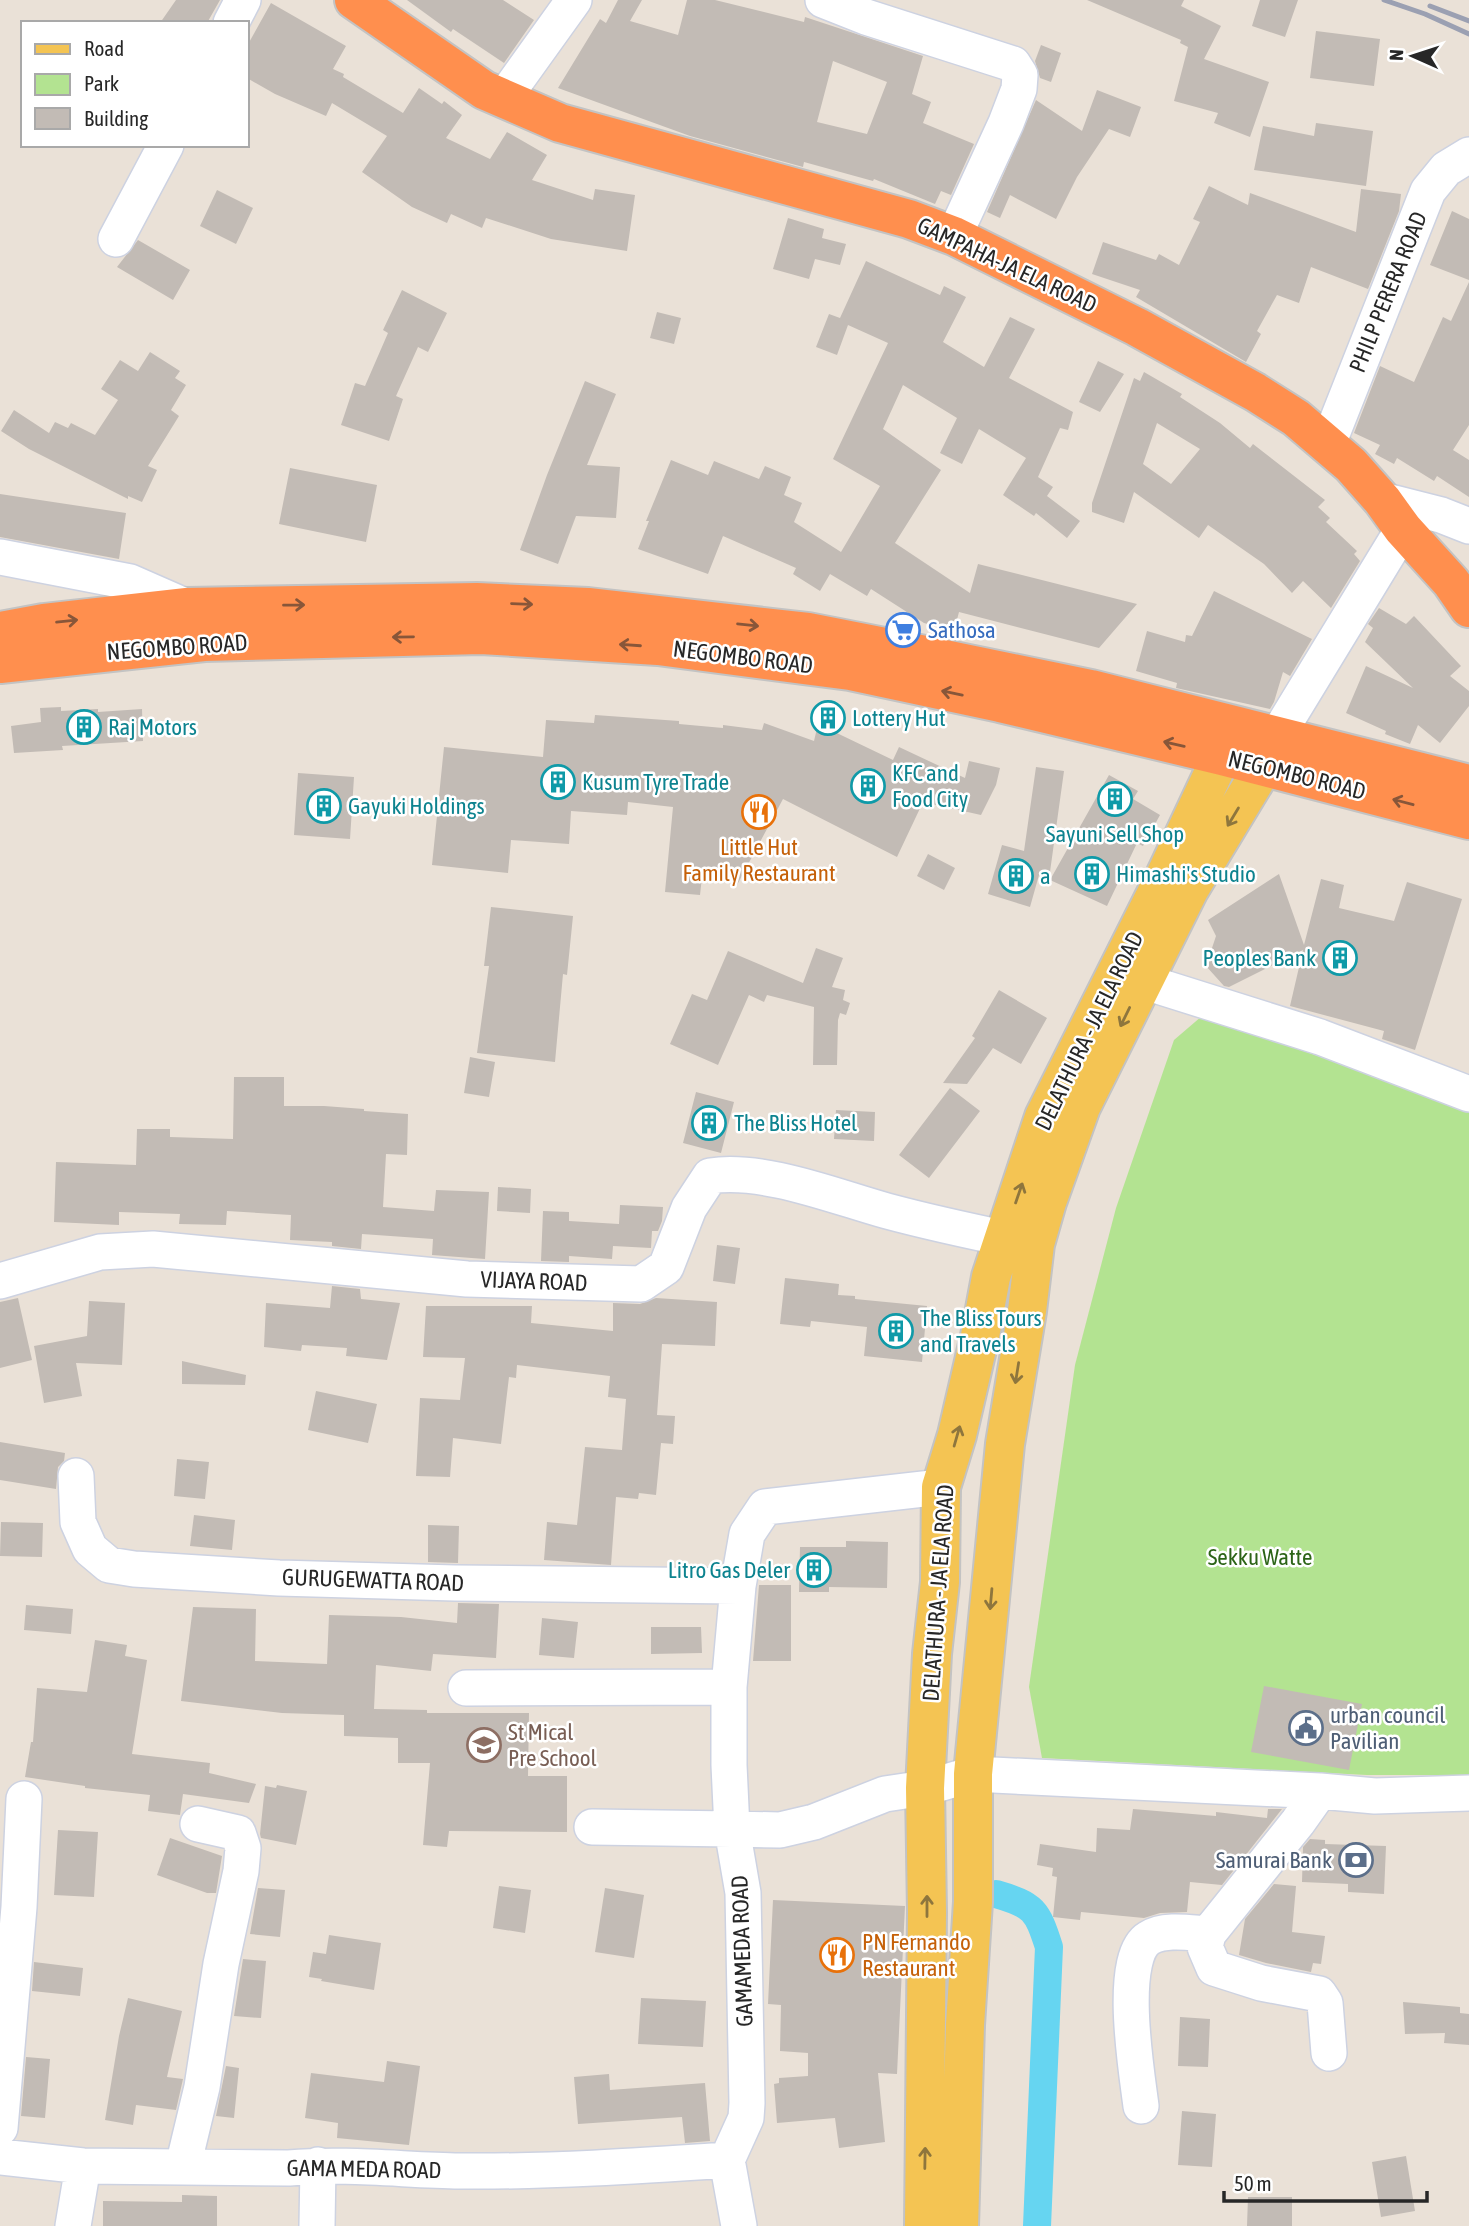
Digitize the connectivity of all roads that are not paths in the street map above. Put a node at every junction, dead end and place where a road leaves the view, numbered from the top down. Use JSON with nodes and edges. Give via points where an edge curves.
{"nodes":[{"id":1,"x":243,"y":0,"type":"edge"},
{"id":2,"x":354,"y":0,"type":"edge"},
{"id":3,"x":574,"y":0,"type":"edge"},
{"id":4,"x":823,"y":0,"type":"edge"},
{"id":5,"x":232,"y":21,"type":"edge"},
{"id":6,"x":503,"y":99,"type":"junction"},
{"id":7,"x":165,"y":147,"type":"edge"},
{"id":8,"x":1469,"y":155,"type":"edge"},
{"id":9,"x":954,"y":236,"type":"junction"},
{"id":10,"x":116,"y":239,"type":"dead end"},
{"id":11,"x":1328,"y":444,"type":"junction"},
{"id":12,"x":1393,"y":514,"type":"junction"},
{"id":13,"x":1469,"y":526,"type":"edge"},
{"id":14,"x":0,"y":557,"type":"edge"},
{"id":15,"x":187,"y":607,"type":"junction"},
{"id":16,"x":1469,"y":608,"type":"edge"},
{"id":17,"x":0,"y":631,"type":"edge"},
{"id":18,"x":0,"y":664,"type":"edge"},
{"id":19,"x":1229,"y":740,"type":"junction"},
{"id":20,"x":1270,"y":751,"type":"junction"},
{"id":21,"x":1469,"y":755,"type":"edge"},
{"id":22,"x":1427,"y":772,"type":"junction"},
{"id":23,"x":1469,"y":784,"type":"edge"},
{"id":24,"x":1469,"y":820,"type":"edge"},
{"id":25,"x":1142,"y":981,"type":"junction"},
{"id":26,"x":1469,"y":1094,"type":"edge"},
{"id":27,"x":1019,"y":1241,"type":"junction"},
{"id":28,"x":0,"y":1280,"type":"edge"},
{"id":29,"x":76,"y":1476,"type":"dead end"},
{"id":30,"x":941,"y":1486,"type":"junction"},
{"id":31,"x":738,"y":1586,"type":"junction"},
{"id":32,"x":729,"y":1687,"type":"junction"},
{"id":33,"x":466,"y":1689,"type":"dead end"},
{"id":34,"x":973,"y":1774,"type":"junction"},
{"id":35,"x":925,"y":1788,"type":"junction"},
{"id":36,"x":1320,"y":1791,"type":"junction"},
{"id":37,"x":1469,"y":1793,"type":"edge"},
{"id":38,"x":24,"y":1799,"type":"dead end"},
{"id":39,"x":198,"y":1824,"type":"dead end"},
{"id":40,"x":592,"y":1827,"type":"dead end"},
{"id":41,"x":732,"y":1829,"type":"junction"},
{"id":42,"x":1208,"y":1934,"type":"junction"},
{"id":43,"x":1329,"y":2053,"type":"dead end"},
{"id":44,"x":1141,"y":2106,"type":"dead end"},
{"id":45,"x":0,"y":2128,"type":"edge"},
{"id":46,"x":729,"y":2155,"type":"junction"},
{"id":47,"x":0,"y":2157,"type":"edge"},
{"id":48,"x":318,"y":2165,"type":"junction"},
{"id":49,"x":83,"y":2166,"type":"junction"},
{"id":50,"x":183,"y":2166,"type":"junction"},
{"id":51,"x":73,"y":2226,"type":"edge"},
{"id":52,"x":317,"y":2226,"type":"edge"},
{"id":53,"x":739,"y":2226,"type":"edge"},
{"id":54,"x":924,"y":2226,"type":"edge"},
{"id":55,"x":959,"y":2226,"type":"edge"}],
"edges":[{"from":1,"to":5,"type":"street"},
{"from":2,"to":6,"type":"highway","name":"GAMPAHA-JA ELA ROAD"},
{"from":3,"to":6,"type":"street"},
{"from":4,"to":9,"type":"street","via":[[1013,64],[1020,75],[1006,123]]},
{"from":6,"to":9,"type":"highway","name":"GAMPAHA-JA ELA ROAD","via":[[560,123],[909,219]]},
{"from":7,"to":10,"type":"street"},
{"from":8,"to":11,"type":"street","name":"PHILP PERERA ROAD","via":[[1446,169],[1428,191]]},
{"from":9,"to":11,"type":"highway","name":"GAMPAHA-JA ELA ROAD","via":[[1255,392]]},
{"from":11,"to":12,"type":"highway","name":"GAMPAHA-JA ELA ROAD"},
{"from":12,"to":13,"type":"street","via":[[1441,515]]},
{"from":12,"to":16,"type":"highway","name":"GAMPAHA-JA ELA ROAD"},
{"from":12,"to":20,"type":"street"},
{"from":14,"to":15,"type":"street","via":[[130,582]]},
{"from":17,"to":15,"type":"highway","name":"NEGOMBO ROAD","one_way":true},
{"from":15,"to":19,"type":"highway","name":"NEGOMBO ROAD","one_way":true,"via":[[477,602],[588,607],[808,632],[1091,689]]},
{"from":19,"to":18,"type":"highway","name":"NEGOMBO ROAD","one_way":true,"via":[[1000,703],[850,671],[658,646],[481,635],[204,642]]},
{"from":19,"to":20,"type":"highway","name":"NEGOMBO ROAD"},
{"from":27,"to":19,"type":"main road","name":"DELATHURA - JA ELA ROAD","one_way":true,"via":[[1044,1117]]},
{"from":20,"to":22,"type":"highway","name":"NEGOMBO ROAD"},
{"from":24,"to":20,"type":"highway","name":"NEGOMBO ROAD","one_way":true},
{"from":20,"to":25,"type":"main road","name":"DELATHURA - JA ELA ROAD","one_way":true},
{"from":21,"to":22,"type":"highway"},
{"from":22,"to":23,"type":"highway","name":"NEGOMBO ROAD"},
{"from":25,"to":26,"type":"street","via":[[1320,1037]]},
{"from":25,"to":27,"type":"main road","name":"DELATHURA - JA ELA ROAD","one_way":true,"via":[[1081,1107],[1046,1202]]},
{"from":27,"to":28,"type":"street","name":"VIJAYA ROAD","via":[[950,1228],[765,1177],[733,1173],[710,1176],[689,1208],[666,1267],[641,1284],[467,1279],[153,1249],[100,1252]]},
{"from":30,"to":27,"type":"main road","name":"DELATHURA - JA ELA ROAD","one_way":true,"via":[[957,1435],[991,1277]]},
{"from":27,"to":34,"type":"main road","name":"DELATHURA - JA ELA ROAD","one_way":true,"via":[[1027,1311],[1005,1444]]},
{"from":29,"to":31,"type":"street","name":"GURUGEWATTA ROAD","via":[[78,1522],[90,1549],[109,1565],[279,1578]]},
{"from":30,"to":31,"type":"street","name":"GAMAMEDA ROAD","via":[[765,1507],[747,1534]]},
{"from":30,"to":35,"type":"main road","name":"DELATHURA - JA ELA ROAD","via":[[940,1582]]},
{"from":31,"to":32,"type":"street","name":"GAMAMEDA ROAD"},
{"from":32,"to":33,"type":"street"},
{"from":32,"to":41,"type":"street","name":"GAMAMEDA ROAD"},
{"from":34,"to":35,"type":"street"},
{"from":34,"to":36,"type":"street"},
{"from":34,"to":55,"type":"main road","name":"DELATHURA - JA ELA ROAD","via":[[973,1902]]},
{"from":35,"to":41,"type":"street","via":[[885,1794],[780,1830]]},
{"from":54,"to":35,"type":"main road","name":"DELATHURA - JA ELA ROAD","one_way":true},
{"from":36,"to":37,"type":"street","via":[[1375,1796]]},
{"from":36,"to":42,"type":"street"},
{"from":38,"to":45,"type":"street"},
{"from":39,"to":50,"type":"street","via":[[238,1833],[243,1848],[202,2087]]},
{"from":40,"to":41,"type":"street"},
{"from":41,"to":46,"type":"street","name":"GAMAMEDA ROAD","via":[[743,1893],[747,2103],[746,2118]]},
{"from":42,"to":43,"type":"street","via":[[1205,1947],[1214,1969],[1319,1994],[1325,2003]]},
{"from":42,"to":44,"type":"street","via":[[1147,1938],[1136,1959],[1130,2022]]},
{"from":46,"to":48,"type":"street","name":"GAMA MEDA ROAD","via":[[581,2169],[461,2171]]},
{"from":46,"to":53,"type":"street"},
{"from":47,"to":49,"type":"street","name":"GAMA MEDA ROAD"},
{"from":48,"to":50,"type":"street","name":"GAMA MEDA ROAD"},
{"from":48,"to":52,"type":"street"},
{"from":49,"to":50,"type":"street","name":"GAMA MEDA ROAD"},
{"from":49,"to":51,"type":"street"}]}
